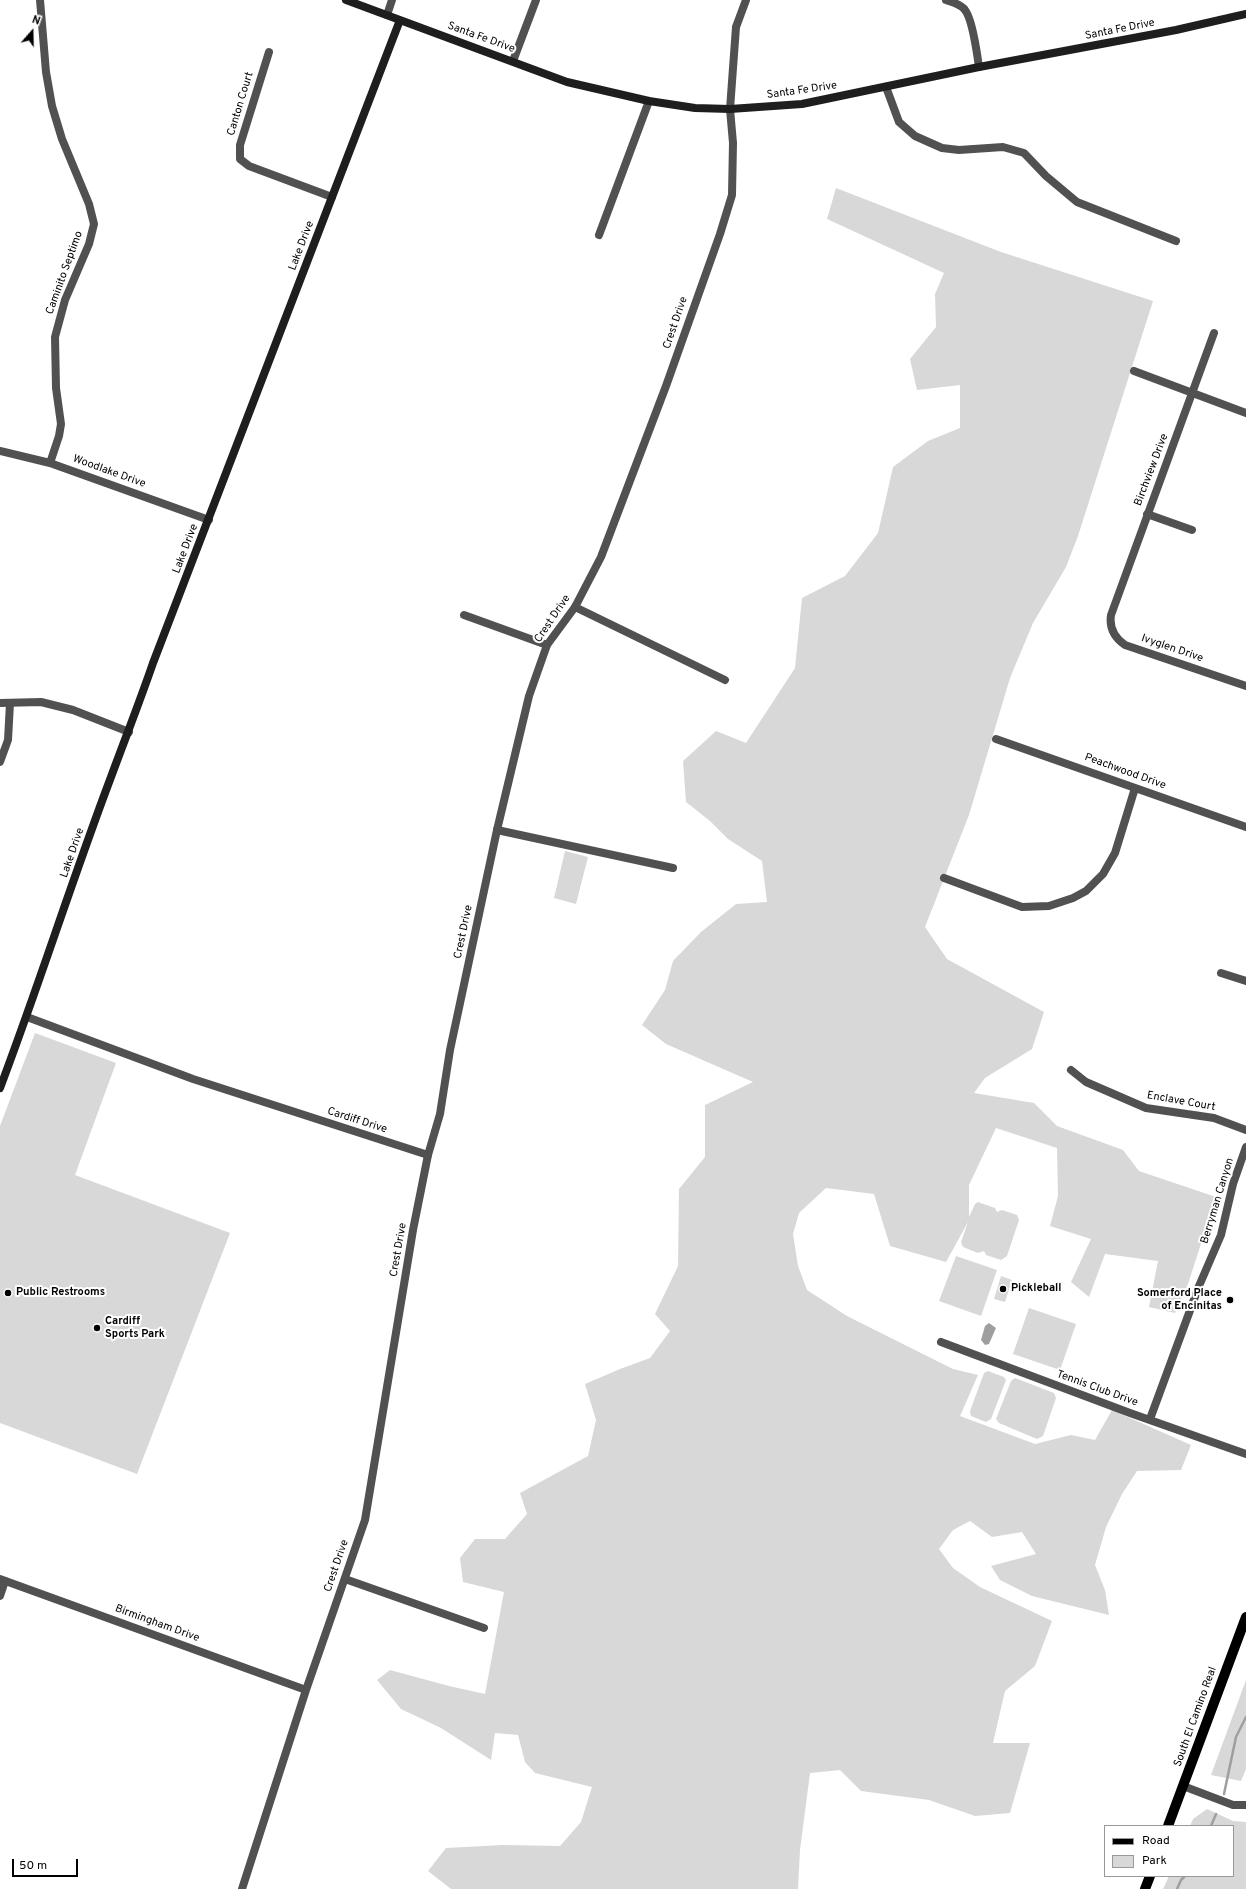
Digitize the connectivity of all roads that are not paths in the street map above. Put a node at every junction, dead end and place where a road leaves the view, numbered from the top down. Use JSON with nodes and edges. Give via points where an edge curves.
{"nodes":[{"id":1,"x":40,"y":0,"type":"edge"},
{"id":2,"x":346,"y":0,"type":"edge"},
{"id":3,"x":392,"y":0,"type":"edge"},
{"id":4,"x":536,"y":0,"type":"edge"},
{"id":5,"x":746,"y":0,"type":"edge"},
{"id":6,"x":946,"y":0,"type":"edge"},
{"id":7,"x":1246,"y":14,"type":"edge"},
{"id":8,"x":387,"y":15,"type":"junction"},
{"id":9,"x":400,"y":20,"type":"junction"},
{"id":10,"x":269,"y":52,"type":"dead end"},
{"id":11,"x":513,"y":61,"type":"junction"},
{"id":12,"x":979,"y":68,"type":"junction"},
{"id":13,"x":886,"y":88,"type":"junction"},
{"id":14,"x":649,"y":101,"type":"junction"},
{"id":15,"x":730,"y":110,"type":"junction"},
{"id":16,"x":332,"y":197,"type":"junction"},
{"id":17,"x":599,"y":235,"type":"dead end"},
{"id":18,"x":1176,"y":241,"type":"dead end"},
{"id":19,"x":1214,"y":334,"type":"dead end"},
{"id":20,"x":1134,"y":371,"type":"dead end"},
{"id":21,"x":1193,"y":393,"type":"junction"},
{"id":22,"x":1246,"y":414,"type":"edge"},
{"id":23,"x":0,"y":451,"type":"edge"},
{"id":24,"x":50,"y":463,"type":"junction"},
{"id":25,"x":1147,"y":514,"type":"junction"},
{"id":26,"x":209,"y":520,"type":"junction"},
{"id":27,"x":1192,"y":530,"type":"dead end"},
{"id":28,"x":575,"y":608,"type":"junction"},
{"id":29,"x":464,"y":615,"type":"dead end"},
{"id":30,"x":1111,"y":615,"type":"joint"},
{"id":31,"x":546,"y":645,"type":"junction"},
{"id":32,"x":725,"y":680,"type":"dead end"},
{"id":33,"x":1246,"y":686,"type":"edge"},
{"id":34,"x":0,"y":703,"type":"edge"},
{"id":35,"x":10,"y":703,"type":"junction"},
{"id":36,"x":129,"y":732,"type":"junction"},
{"id":37,"x":996,"y":738,"type":"dead end"},
{"id":38,"x":0,"y":762,"type":"edge"},
{"id":39,"x":1134,"y":788,"type":"junction"},
{"id":40,"x":1246,"y":827,"type":"edge"},
{"id":41,"x":497,"y":830,"type":"junction"},
{"id":42,"x":673,"y":868,"type":"dead end"},
{"id":43,"x":944,"y":878,"type":"dead end"},
{"id":44,"x":1221,"y":973,"type":"dead end"},
{"id":45,"x":1246,"y":981,"type":"edge"},
{"id":46,"x":27,"y":1017,"type":"junction"},
{"id":47,"x":1071,"y":1070,"type":"dead end"},
{"id":48,"x":0,"y":1088,"type":"edge"},
{"id":49,"x":1246,"y":1130,"type":"edge"},
{"id":50,"x":1246,"y":1147,"type":"edge"},
{"id":51,"x":428,"y":1155,"type":"junction"},
{"id":52,"x":941,"y":1342,"type":"dead end"},
{"id":53,"x":1150,"y":1419,"type":"junction"},
{"id":54,"x":1246,"y":1454,"type":"edge"},
{"id":55,"x":345,"y":1578,"type":"junction"},
{"id":56,"x":3,"y":1580,"type":"edge"},
{"id":57,"x":0,"y":1596,"type":"edge"},
{"id":58,"x":1246,"y":1617,"type":"edge"},
{"id":59,"x":484,"y":1628,"type":"dead end"},
{"id":60,"x":306,"y":1690,"type":"junction"},
{"id":61,"x":1183,"y":1786,"type":"junction"},
{"id":62,"x":1246,"y":1805,"type":"edge"},
{"id":63,"x":1168,"y":1825,"type":"edge"},
{"id":64,"x":1150,"y":1877,"type":"edge"},
{"id":65,"x":242,"y":1889,"type":"edge"},
{"id":66,"x":1145,"y":1889,"type":"edge"}],
"edges":[{"from":1,"to":24,"type":"street","name":"Caminito Septimo","via":[[46,72],[52,106],[94,224],[89,244],[65,300],[55,337],[56,388],[61,424]]},
{"from":2,"to":8,"type":"main road","name":"Santa Fe Drive"},
{"from":3,"to":8,"type":"street"},
{"from":4,"to":11,"type":"street"},
{"from":5,"to":15,"type":"street","name":"Crest Drive","via":[[736,27]]},
{"from":6,"to":12,"type":"street","via":[[965,10],[972,27]]},
{"from":7,"to":12,"type":"main road","name":"Santa Fe Drive"},
{"from":8,"to":9,"type":"main road","name":"Santa Fe Drive"},
{"from":9,"to":11,"type":"main road","name":"Santa Fe Drive"},
{"from":9,"to":16,"type":"main road","name":"Lake Drive"},
{"from":10,"to":16,"type":"street","name":"Canton Court","via":[[240,145],[240,159],[249,166]]},
{"from":11,"to":14,"type":"main road","name":"Santa Fe Drive","via":[[567,82]]},
{"from":12,"to":13,"type":"main road","name":"Santa Fe Drive"},
{"from":13,"to":15,"type":"main road","name":"Santa Fe Drive","via":[[784,107]]},
{"from":13,"to":18,"type":"street","via":[[899,122],[915,136],[942,148],[959,150],[1003,147],[1024,153],[1077,202]]},
{"from":14,"to":15,"type":"main road","name":"Santa Fe Drive"},
{"from":14,"to":17,"type":"street"},
{"from":15,"to":28,"type":"street","name":"Crest Drive","via":[[733,142],[732,195],[666,386],[601,557]]},
{"from":16,"to":26,"type":"main road","name":"Lake Drive"},
{"from":19,"to":21,"type":"street","name":"Birchview Drive"},
{"from":20,"to":21,"type":"street"},
{"from":21,"to":22,"type":"street"},
{"from":21,"to":25,"type":"street","name":"Birchview Drive"},
{"from":23,"to":24,"type":"street","name":"Woodlake Drive"},
{"from":24,"to":26,"type":"street","name":"Woodlake Drive"},
{"from":25,"to":27,"type":"street"},
{"from":25,"to":30,"type":"street","name":"Birchview Drive"},
{"from":26,"to":36,"type":"main road","name":"Lake Drive"},
{"from":28,"to":31,"type":"street","name":"Crest Drive"},
{"from":28,"to":32,"type":"street"},
{"from":29,"to":31,"type":"street"},
{"from":30,"to":33,"type":"street","name":"Ivyglen Drive","via":[[1110,623],[1117,640],[1125,645]]},
{"from":31,"to":41,"type":"street","name":"Crest Drive","via":[[529,696]]},
{"from":34,"to":35,"type":"street"},
{"from":35,"to":36,"type":"street","via":[[41,702],[73,710]]},
{"from":35,"to":38,"type":"street","via":[[8,740]]},
{"from":36,"to":46,"type":"main road","name":"Lake Drive","via":[[110,777]]},
{"from":37,"to":39,"type":"street","name":"Peachwood Drive"},
{"from":39,"to":40,"type":"street","name":"Peachwood Drive"},
{"from":39,"to":43,"type":"street","via":[[1112,858],[1103,874],[1086,891],[1073,898],[1049,906],[1022,907]]},
{"from":41,"to":42,"type":"street"},
{"from":41,"to":51,"type":"street","name":"Crest Drive","via":[[450,1050],[440,1114]]},
{"from":44,"to":45,"type":"street"},
{"from":46,"to":48,"type":"main road","name":"Lake Drive"},
{"from":46,"to":51,"type":"street","name":"Cardiff Drive","via":[[193,1079]]},
{"from":47,"to":49,"type":"street","name":"Enclave Court","via":[[1086,1082],[1146,1108],[1214,1118]]},
{"from":50,"to":53,"type":"street","name":"Berryman Canyon","via":[[1233,1184],[1221,1234]]},
{"from":51,"to":55,"type":"street","name":"Crest Drive","via":[[413,1230],[365,1520]]},
{"from":52,"to":53,"type":"street","name":"Tennis Club Drive"},
{"from":53,"to":54,"type":"street","name":"Tennis Club Drive"},
{"from":55,"to":59,"type":"street"},
{"from":55,"to":60,"type":"street","name":"Crest Drive"},
{"from":56,"to":57,"type":"street"},
{"from":56,"to":60,"type":"street","name":"Birmingham Drive"},
{"from":58,"to":61,"type":"main road","name":"South El Camino Real"},
{"from":60,"to":65,"type":"street","name":"Crest Drive"},
{"from":61,"to":62,"type":"street","via":[[1233,1805]]},
{"from":61,"to":63,"type":"main road","name":"South El Camino Real"},
{"from":64,"to":66,"type":"main road"}]}
